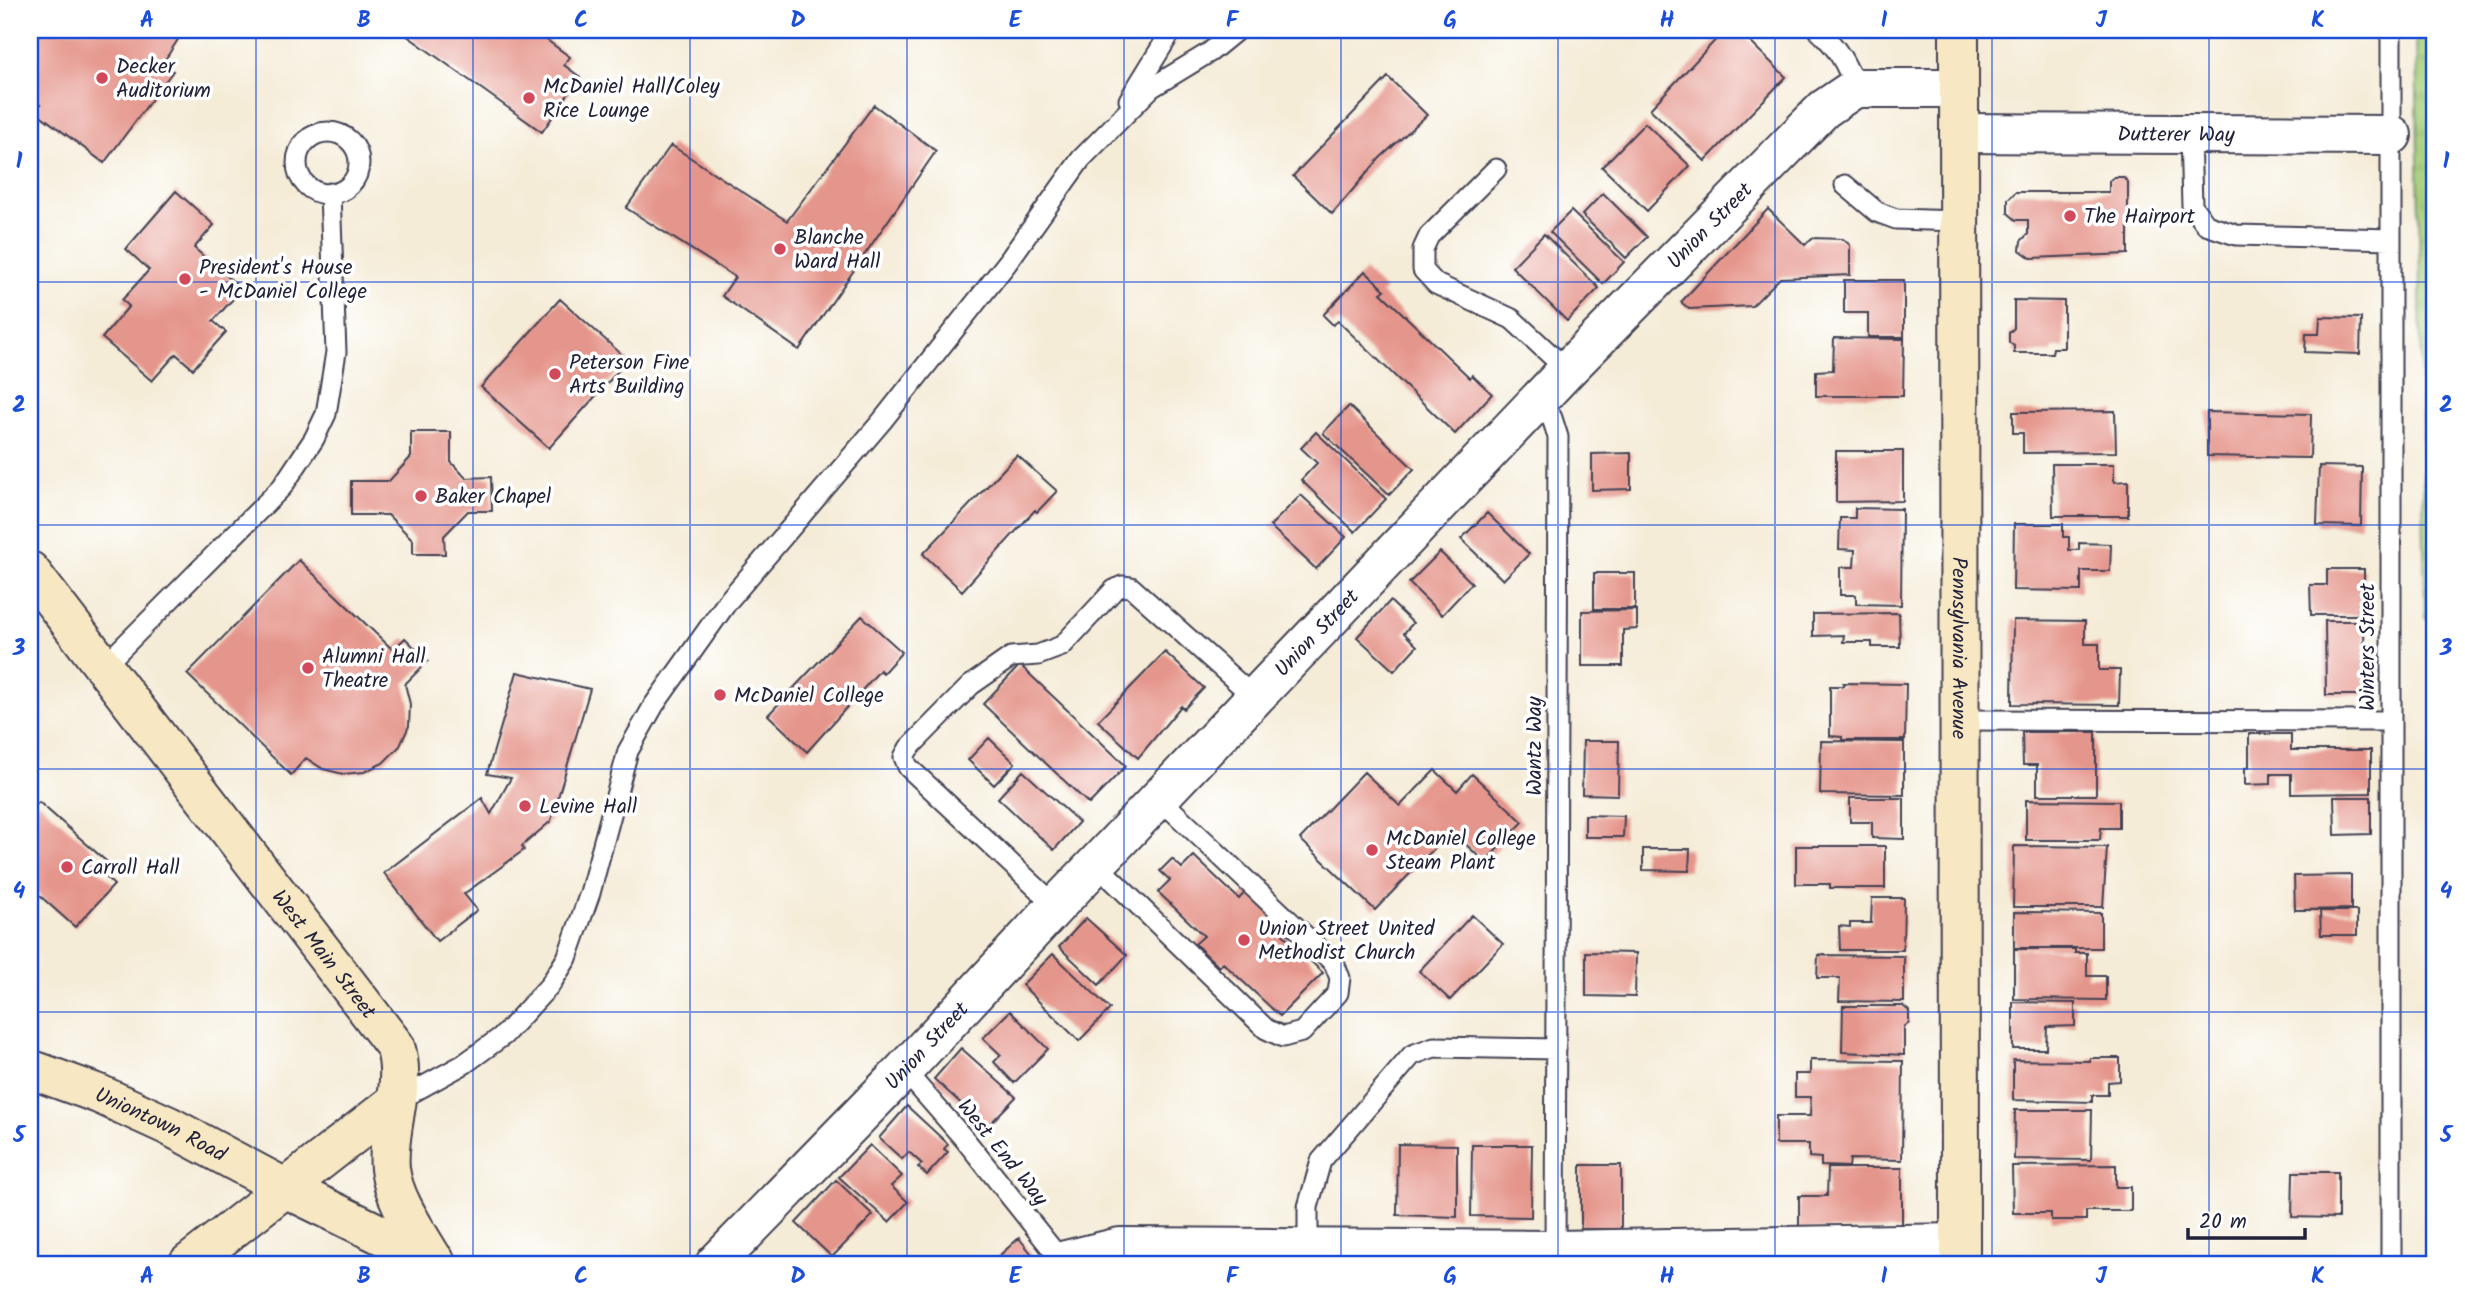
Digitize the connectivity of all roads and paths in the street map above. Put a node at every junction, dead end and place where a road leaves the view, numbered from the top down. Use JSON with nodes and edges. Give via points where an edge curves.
{"nodes":[{"id":1,"x":1172,"y":30,"type":"edge"},
{"id":2,"x":1237,"y":30,"type":"edge"},
{"id":3,"x":1818,"y":30,"type":"edge"},
{"id":4,"x":1959,"y":30,"type":"edge"},
{"id":5,"x":2391,"y":30,"type":"edge"},
{"id":6,"x":1855,"y":88,"type":"junction"},
{"id":7,"x":1959,"y":88,"type":"junction"},
{"id":8,"x":1115,"y":122,"type":"junction"},
{"id":9,"x":1959,"y":133,"type":"junction"},
{"id":10,"x":2190,"y":135,"type":"junction"},
{"id":11,"x":2392,"y":135,"type":"junction"},
{"id":12,"x":1496,"y":169,"type":"dead end"},
{"id":13,"x":1845,"y":185,"type":"dead end"},
{"id":14,"x":330,"y":193,"type":"dead end"},
{"id":15,"x":1959,"y":221,"type":"junction"},
{"id":16,"x":2391,"y":239,"type":"junction"},
{"id":17,"x":1567,"y":370,"type":"junction"},
{"id":18,"x":1540,"y":400,"type":"junction"},
{"id":19,"x":30,"y":571,"type":"edge"},
{"id":20,"x":104,"y":666,"type":"junction"},
{"id":21,"x":1255,"y":698,"type":"junction"},
{"id":22,"x":1959,"y":720,"type":"junction"},
{"id":23,"x":2389,"y":721,"type":"junction"},
{"id":24,"x":1159,"y":798,"type":"junction"},
{"id":25,"x":1096,"y":864,"type":"junction"},
{"id":26,"x":1056,"y":905,"type":"junction"},
{"id":27,"x":1556,"y":1049,"type":"junction"},
{"id":28,"x":30,"y":1069,"type":"edge"},
{"id":29,"x":904,"y":1070,"type":"junction"},
{"id":30,"x":394,"y":1103,"type":"junction"},
{"id":31,"x":287,"y":1189,"type":"junction"},
{"id":32,"x":1308,"y":1249,"type":"junction"},
{"id":33,"x":1960,"y":1254,"type":"edge"},
{"id":34,"x":1555,"y":1257,"type":"edge"},
{"id":35,"x":437,"y":1262,"type":"edge"},
{"id":36,"x":1063,"y":1263,"type":"edge"},
{"id":37,"x":188,"y":1264,"type":"edge"},
{"id":38,"x":715,"y":1264,"type":"edge"},
{"id":39,"x":2391,"y":1264,"type":"edge"}],
"edges":[{"from":1,"to":8,"type":"lane"},
{"from":2,"to":8,"type":"lane","via":[[1151,88]]},
{"from":3,"to":6,"type":"lane","via":[[1837,49]]},
{"from":4,"to":7,"type":"main road","name":"Pennsylvania Avenue"},
{"from":5,"to":11,"type":"lane","name":"Winters Street"},
{"from":6,"to":7,"type":"street"},
{"from":6,"to":17,"type":"street","name":"Union Street","via":[[1824,109]]},
{"from":7,"to":9,"type":"main road","name":"Pennsylvania Avenue"},
{"from":8,"to":30,"type":"lane","via":[[1081,159],[1007,263],[882,421],[728,601],[654,705],[628,751],[590,893],[567,958],[551,985],[504,1035]]},
{"from":9,"to":10,"type":"street","name":"Dutterer Way"},
{"from":9,"to":15,"type":"main road","name":"Pennsylvania Avenue"},
{"from":10,"to":11,"type":"street","name":"Dutterer Way"},
{"from":10,"to":16,"type":"lane","via":[[2192,206],[2206,226],[2236,234]]},
{"from":11,"to":16,"type":"lane","name":"Winters Street"},
{"from":12,"to":17,"type":"lane","via":[[1429,236],[1423,249],[1423,270],[1436,284],[1512,319]]},
{"from":13,"to":15,"type":"lane","via":[[1877,212],[1896,219]]},
{"from":14,"to":20,"type":"lane","via":[[336,352],[326,414],[282,487]]},
{"from":15,"to":22,"type":"main road","name":"Pennsylvania Avenue"},
{"from":16,"to":23,"type":"lane","name":"Winters Street"},
{"from":17,"to":18,"type":"street","name":"Union Street"},
{"from":18,"to":21,"type":"street","name":"Union Street"},
{"from":18,"to":27,"type":"lane","name":"Wantz Way","via":[[1558,437]]},
{"from":19,"to":20,"type":"main road","name":"West Main Street"},
{"from":20,"to":30,"type":"main road","name":"West Main Street","via":[[384,1029],[400,1060]]},
{"from":21,"to":24,"type":"street","name":"Union Street"},
{"from":21,"to":26,"type":"lane","via":[[1131,587],[1122,586],[1062,646],[1038,655],[1011,657],[971,685],[909,748],[904,757],[908,767]]},
{"from":22,"to":23,"type":"lane"},
{"from":22,"to":33,"type":"main road","name":"Pennsylvania Avenue"},
{"from":23,"to":39,"type":"lane","name":"Winters Street"},
{"from":24,"to":25,"type":"street","name":"Union Street"},
{"from":24,"to":25,"type":"lane","via":[[1334,962],[1340,978],[1338,993],[1302,1032],[1283,1037],[1266,1029]]},
{"from":25,"to":26,"type":"street","name":"Union Street"},
{"from":26,"to":29,"type":"street","name":"Union Street"},
{"from":27,"to":32,"type":"lane","via":[[1434,1047],[1412,1055],[1321,1161],[1308,1207]]},
{"from":27,"to":34,"type":"lane","name":"Wantz Way"},
{"from":28,"to":31,"type":"main road","name":"Uniontown Road","via":[[169,1126]]},
{"from":29,"to":36,"type":"lane","name":"West End Way"},
{"from":29,"to":38,"type":"street","name":"Union Street"},
{"from":30,"to":31,"type":"main road"},
{"from":30,"to":35,"type":"main road","name":"West Main Street","via":[[390,1169],[395,1192]]},
{"from":31,"to":35,"type":"main road"},
{"from":31,"to":37,"type":"main road"},
{"from":32,"to":34,"type":"street"},
{"from":32,"to":36,"type":"street","via":[[1120,1247]]},
{"from":33,"to":34,"type":"street"}]}
